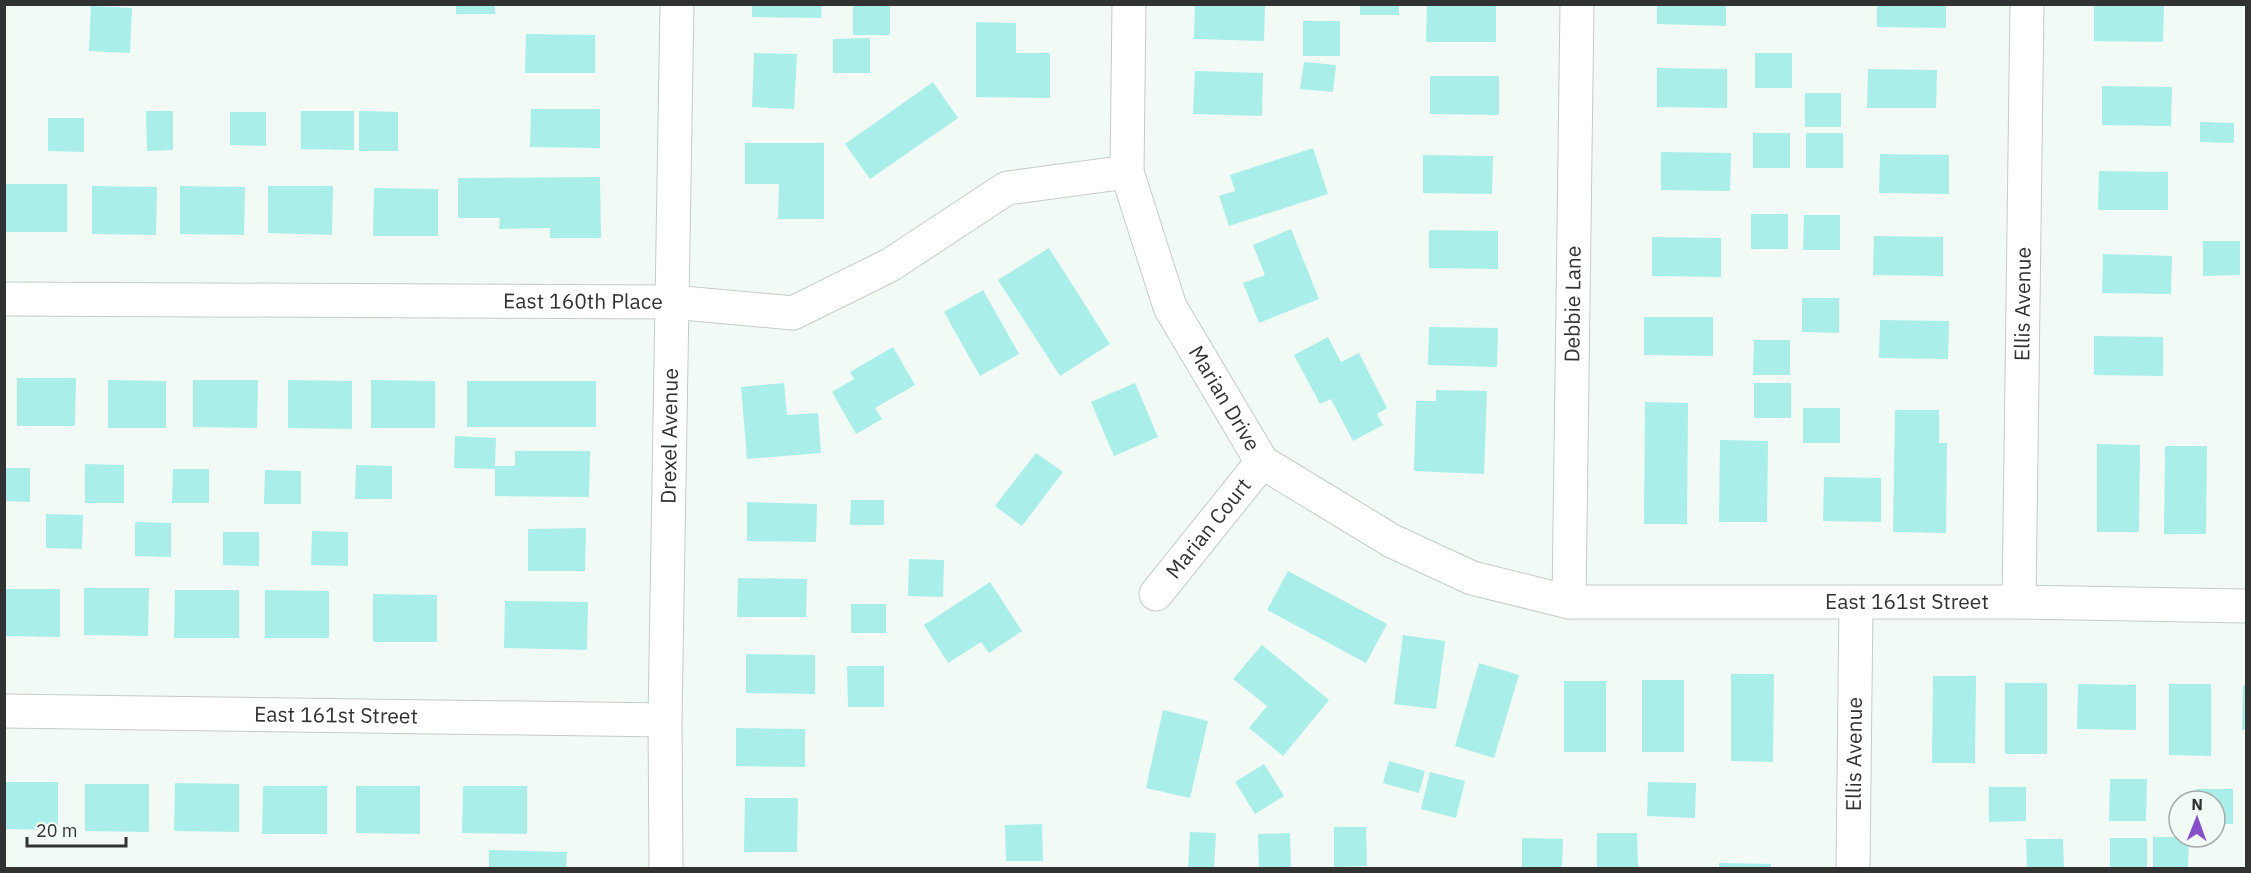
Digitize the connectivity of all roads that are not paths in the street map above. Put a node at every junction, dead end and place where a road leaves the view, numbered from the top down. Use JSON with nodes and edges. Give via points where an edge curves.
{"nodes":[{"id":1,"x":677,"y":4,"type":"edge"},
{"id":2,"x":1129,"y":4,"type":"edge"},
{"id":3,"x":1577,"y":4,"type":"edge"},
{"id":4,"x":2027,"y":4,"type":"edge"},
{"id":5,"x":1127,"y":172,"type":"junction"},
{"id":6,"x":4,"y":299,"type":"edge"},
{"id":7,"x":672,"y":302,"type":"junction"},
{"id":8,"x":1262,"y":462,"type":"junction"},
{"id":9,"x":1156,"y":594,"type":"dead end"},
{"id":10,"x":1569,"y":602,"type":"junction"},
{"id":11,"x":2019,"y":602,"type":"junction"},
{"id":12,"x":1856,"y":603,"type":"junction"},
{"id":13,"x":2247,"y":606,"type":"edge"},
{"id":14,"x":4,"y":711,"type":"edge"},
{"id":15,"x":665,"y":720,"type":"junction"},
{"id":16,"x":666,"y":868,"type":"edge"},
{"id":17,"x":1853,"y":868,"type":"edge"}],
"edges":[{"from":1,"to":7,"type":"street","name":"Drexel Avenue"},
{"from":2,"to":5,"type":"street","name":"Marian Drive"},
{"from":3,"to":10,"type":"street","name":"Debbie Lane"},
{"from":4,"to":11,"type":"street","name":"Ellis Avenue"},
{"from":5,"to":7,"type":"street","name":"East 160th Place","via":[[1007,188],[890,265],[793,313]]},
{"from":5,"to":8,"type":"street","name":"Marian Drive","via":[[1170,307]]},
{"from":6,"to":7,"type":"street","name":"East 160th Place"},
{"from":7,"to":15,"type":"street","name":"Drexel Avenue"},
{"from":8,"to":9,"type":"street","name":"Marian Court"},
{"from":8,"to":10,"type":"street","name":"Marian Drive","via":[[1392,542],[1441,565],[1509,590]]},
{"from":10,"to":12,"type":"street","name":"East 161st Street"},
{"from":11,"to":12,"type":"street","name":"East 161st Street"},
{"from":11,"to":13,"type":"street","name":"East 161st Street"},
{"from":12,"to":17,"type":"street","name":"Ellis Avenue"},
{"from":14,"to":15,"type":"street","name":"East 161st Street"},
{"from":15,"to":16,"type":"street","name":"Drexel Avenue"}]}
